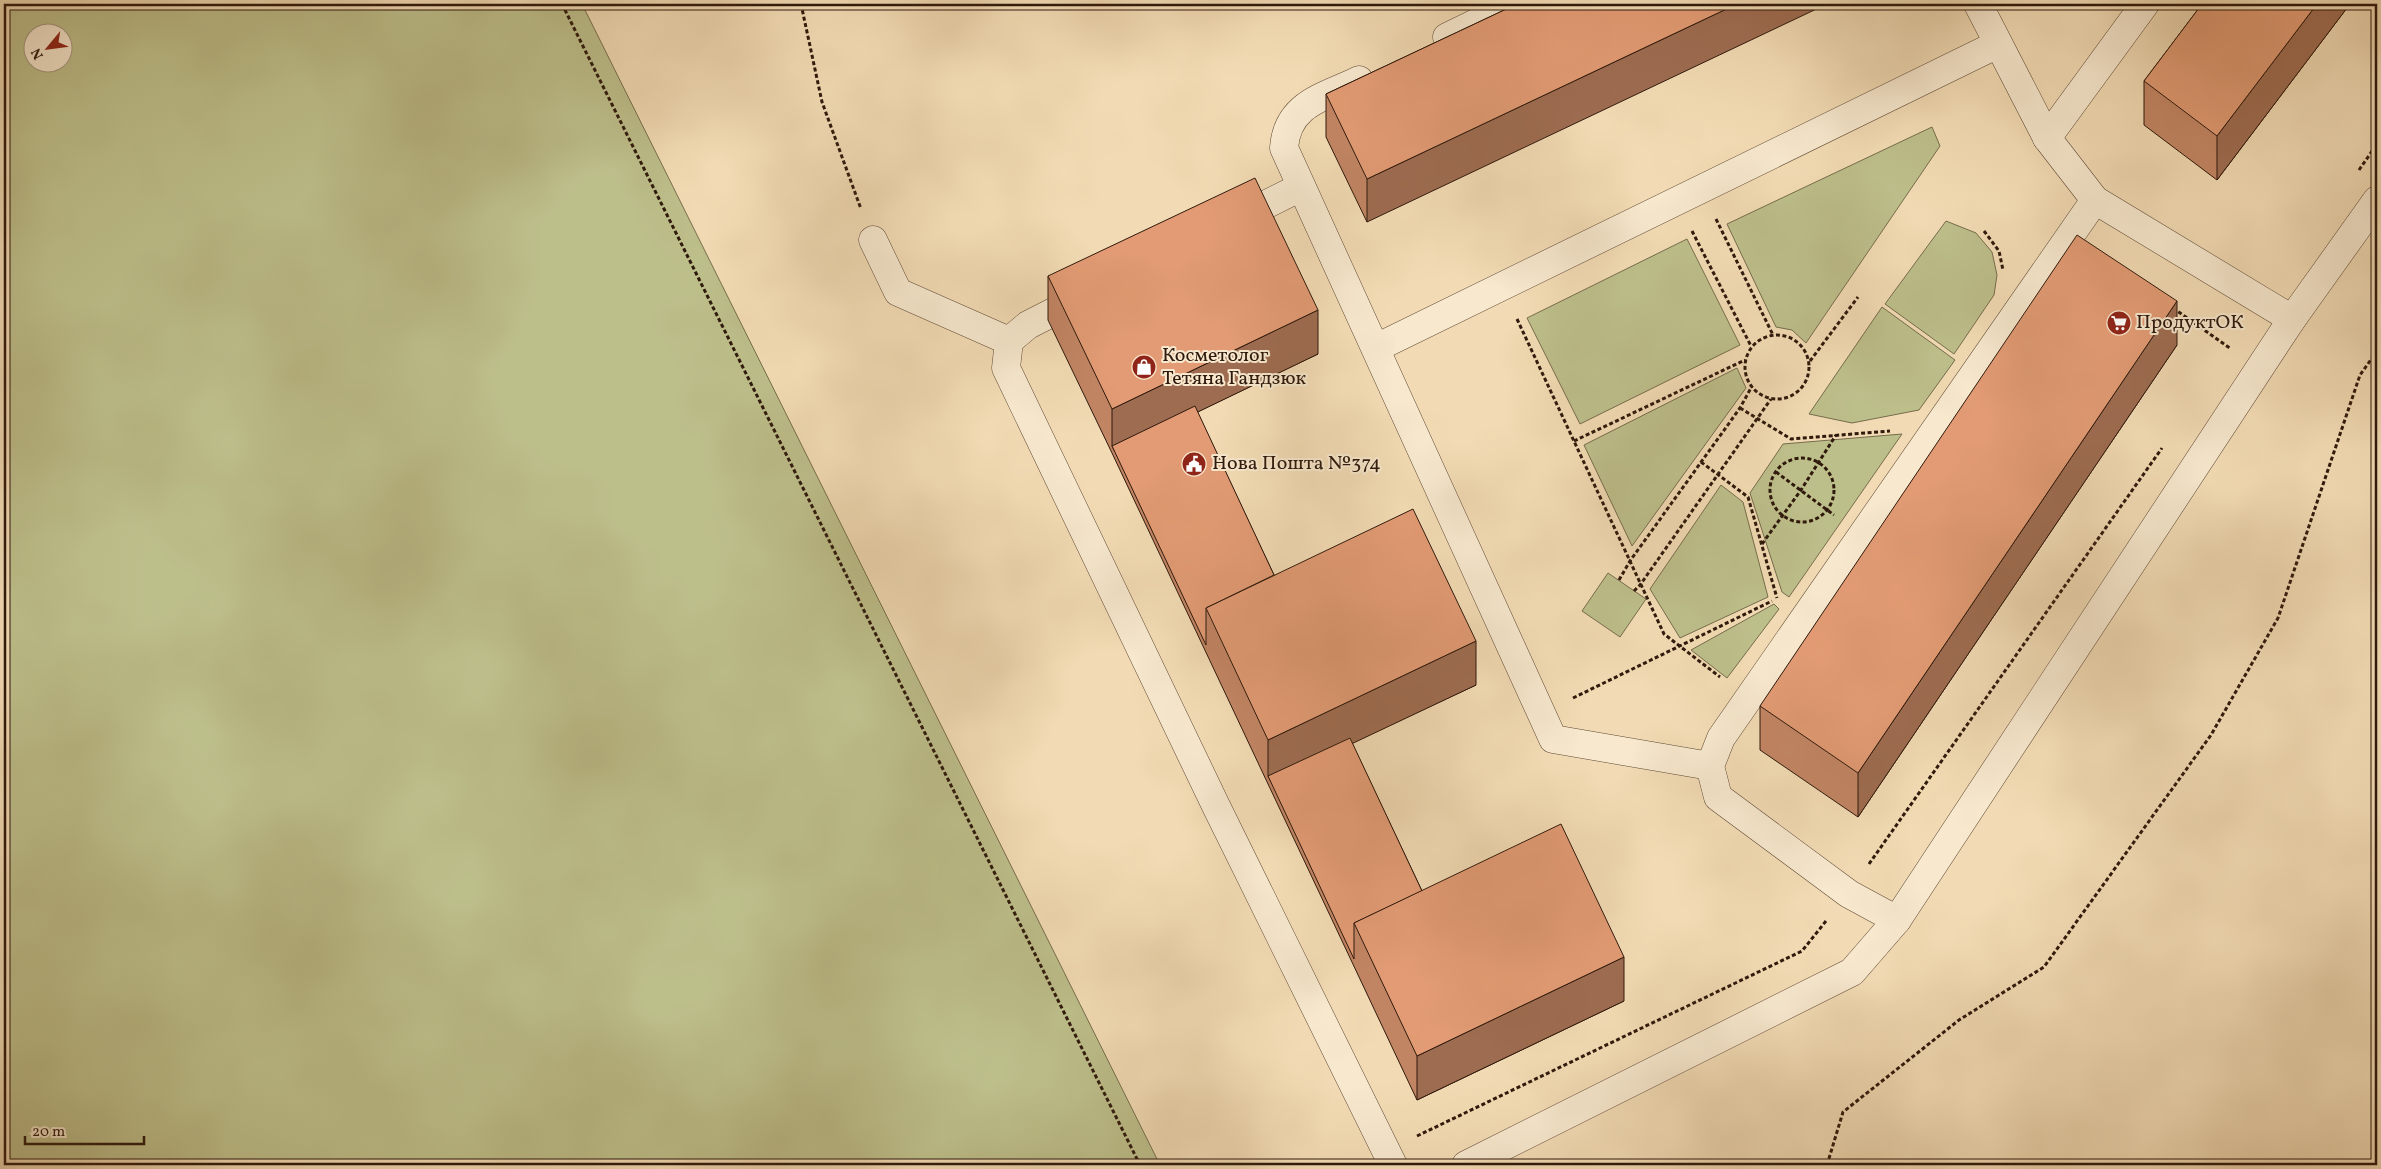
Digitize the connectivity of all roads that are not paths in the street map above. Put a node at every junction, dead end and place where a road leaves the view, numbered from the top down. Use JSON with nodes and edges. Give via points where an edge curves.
{"nodes":[{"id":1,"x":1516,"y":4,"type":"edge"},
{"id":2,"x":1978,"y":4,"type":"edge"},
{"id":3,"x":2145,"y":4,"type":"edge"},
{"id":4,"x":1998,"y":44,"type":"junction"},
{"id":5,"x":1429,"y":46,"type":"edge"},
{"id":6,"x":1386,"y":67,"type":"edge"},
{"id":7,"x":2047,"y":138,"type":"junction"},
{"id":8,"x":1301,"y":187,"type":"junction"},
{"id":9,"x":2095,"y":200,"type":"junction"},
{"id":10,"x":2377,"y":200,"type":"edge"},
{"id":11,"x":1213,"y":232,"type":"edge"},
{"id":12,"x":873,"y":240,"type":"road end"},
{"id":13,"x":1107,"y":285,"type":"edge"},
{"id":14,"x":2292,"y":319,"type":"junction"},
{"id":15,"x":1009,"y":340,"type":"junction"},
{"id":16,"x":1376,"y":348,"type":"junction"},
{"id":17,"x":1710,"y":766,"type":"junction"},
{"id":18,"x":1897,"y":920,"type":"junction"},
{"id":19,"x":1390,"y":1158,"type":"edge"},
{"id":20,"x":1466,"y":1165,"type":"edge"}],
"edges":[{"from":1,"to":5,"type":"lane"},
{"from":2,"to":4,"type":"lane"},
{"from":3,"to":7,"type":"lane"},
{"from":4,"to":7,"type":"lane"},
{"from":4,"to":16,"type":"lane"},
{"from":6,"to":8,"type":"lane","via":[[1299,110],[1291,120],[1284,148]]},
{"from":7,"to":9,"type":"lane"},
{"from":8,"to":11,"type":"lane"},
{"from":8,"to":16,"type":"lane"},
{"from":9,"to":14,"type":"lane"},
{"from":9,"to":17,"type":"lane","via":[[1721,738]]},
{"from":10,"to":14,"type":"lane"},
{"from":12,"to":15,"type":"lane","via":[[898,292]]},
{"from":13,"to":15,"type":"lane","via":[[1028,325]]},
{"from":14,"to":18,"type":"lane"},
{"from":15,"to":19,"type":"lane","via":[[1006,368],[1216,806]]},
{"from":16,"to":17,"type":"lane","via":[[1553,739]]},
{"from":17,"to":18,"type":"lane","via":[[1718,797],[1849,894]]},
{"from":18,"to":20,"type":"lane","via":[[1852,972]]}]}
